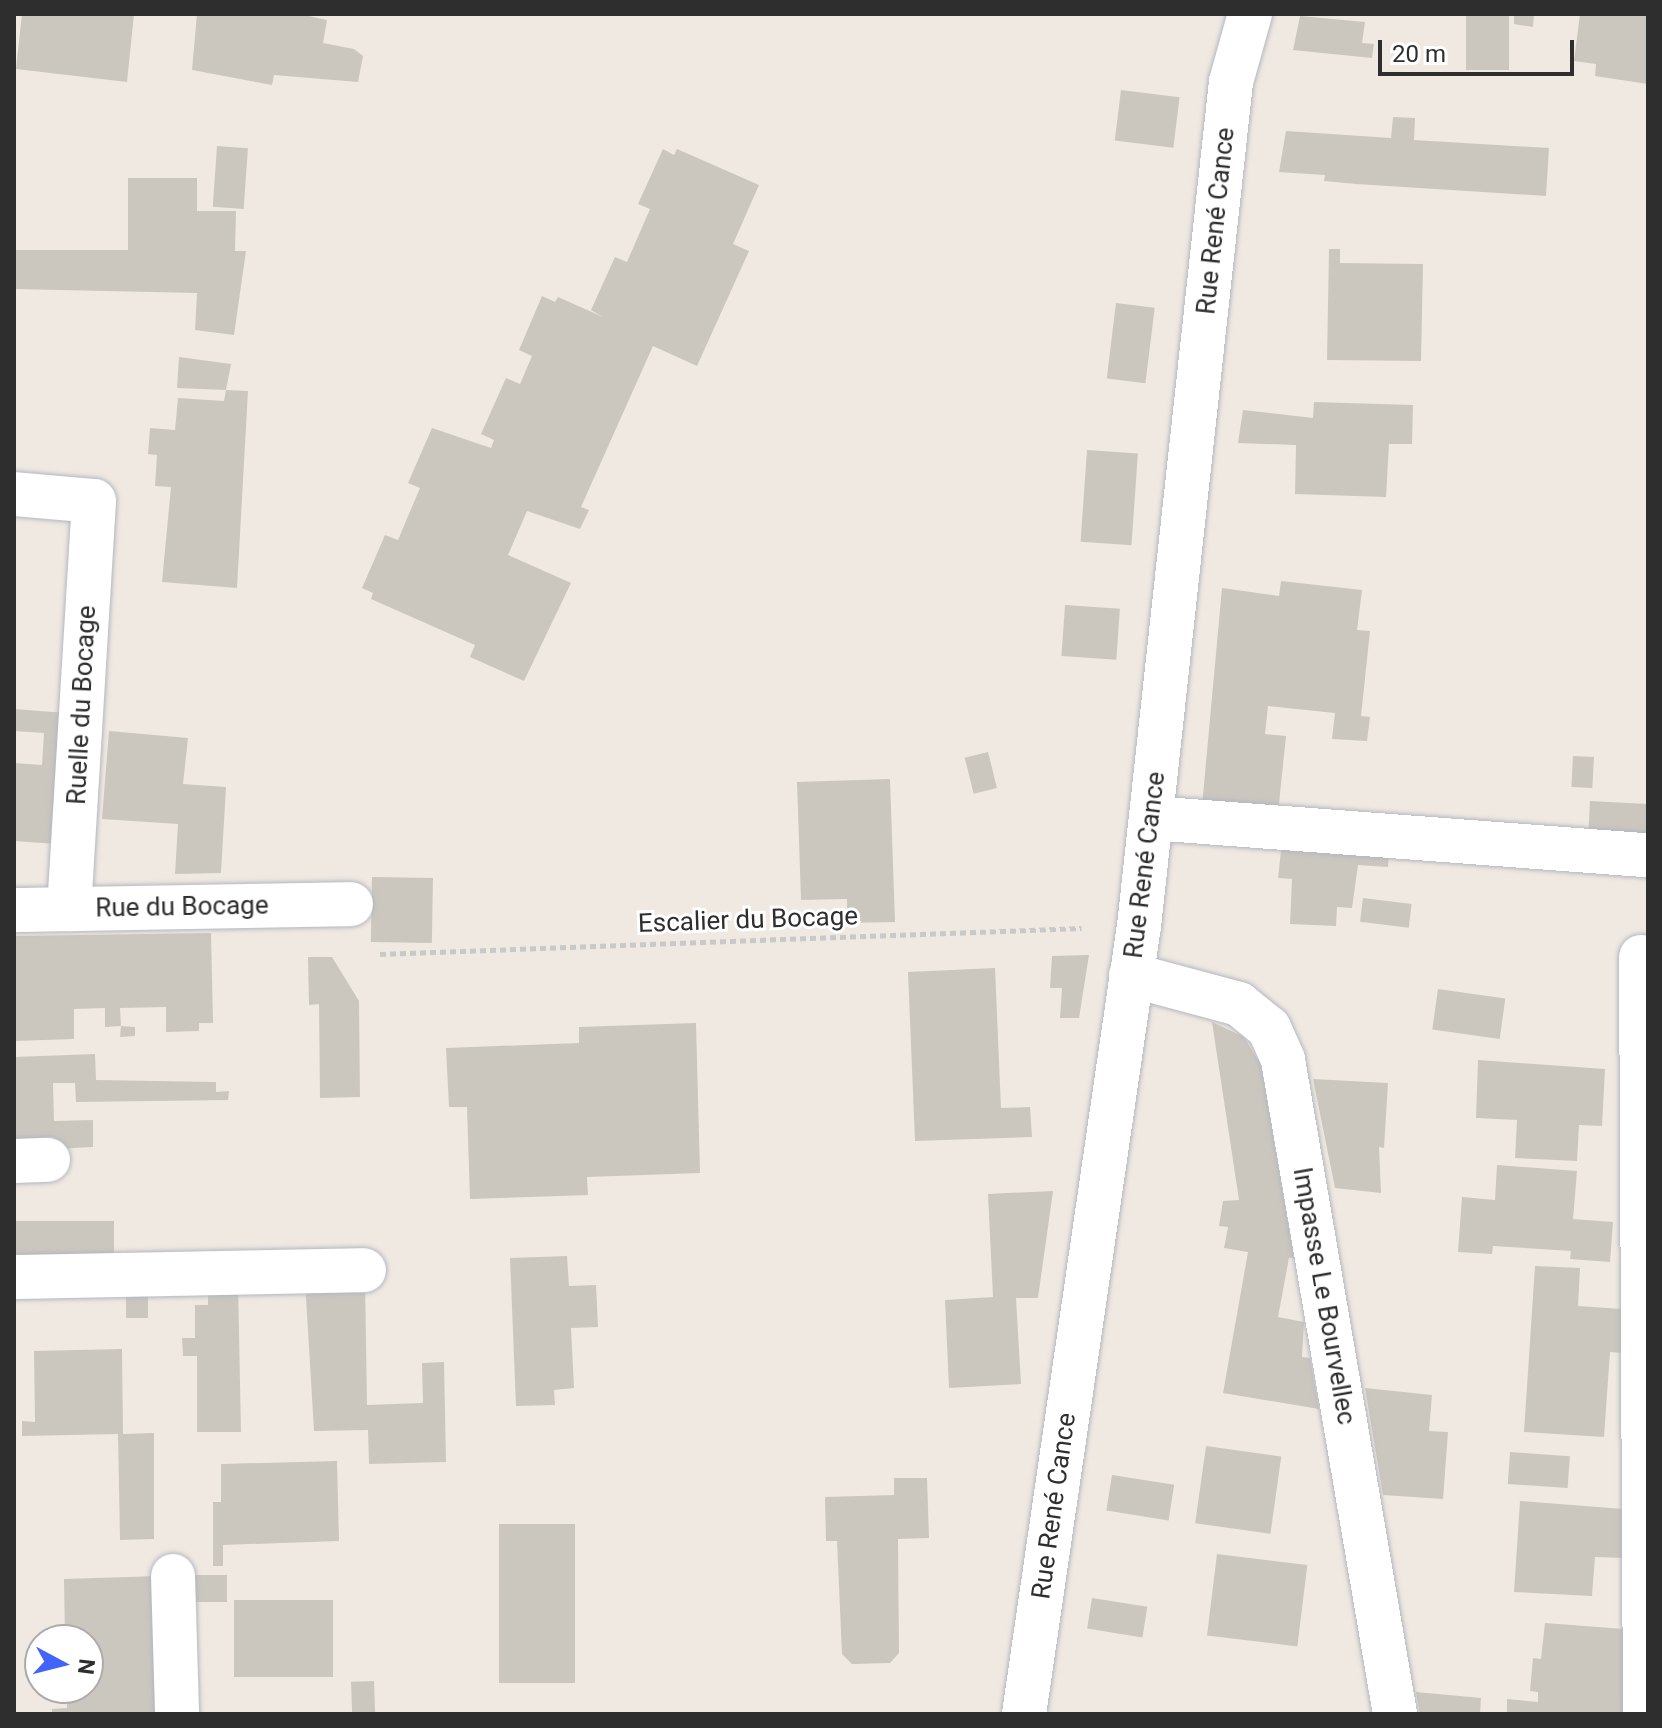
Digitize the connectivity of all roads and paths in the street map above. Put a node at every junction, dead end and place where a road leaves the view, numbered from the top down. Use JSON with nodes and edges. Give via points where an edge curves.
{"nodes":[{"id":1,"x":1250,"y":14,"type":"edge"},
{"id":2,"x":14,"y":494,"type":"edge"},
{"id":3,"x":1151,"y":818,"type":"junction"},
{"id":4,"x":1648,"y":855,"type":"edge"},
{"id":5,"x":351,"y":904,"type":"dead end"},
{"id":6,"x":69,"y":909,"type":"junction"},
{"id":7,"x":14,"y":910,"type":"edge"},
{"id":8,"x":1139,"y":926,"type":"junction"},
{"id":9,"x":376,"y":954,"type":"dead end"},
{"id":10,"x":1641,"y":957,"type":"dead end"},
{"id":11,"x":1131,"y":975,"type":"junction"},
{"id":12,"x":1645,"y":1152,"type":"edge"},
{"id":13,"x":364,"y":1270,"type":"dead end"},
{"id":14,"x":14,"y":1277,"type":"edge"},
{"id":15,"x":1646,"y":1457,"type":"edge"},
{"id":16,"x":173,"y":1576,"type":"dead end"},
{"id":17,"x":177,"y":1714,"type":"edge"},
{"id":18,"x":1024,"y":1714,"type":"edge"},
{"id":19,"x":1395,"y":1714,"type":"edge"},
{"id":20,"x":1645,"y":1714,"type":"edge"}],
"edges":[{"from":1,"to":3,"type":"street","name":"Rue René Cance","via":[[1231,82]]},
{"from":2,"to":6,"type":"street","name":"Ruelle du Bocage","via":[[94,501]]},
{"from":3,"to":4,"type":"street"},
{"from":3,"to":8,"type":"street","name":"Rue René Cance"},
{"from":5,"to":6,"type":"street","name":"Rue du Bocage"},
{"from":6,"to":7,"type":"street","name":"Rue du Bocage"},
{"from":8,"to":9,"type":"path","name":"Escalier du Bocage"},
{"from":8,"to":11,"type":"street","name":"Rue René Cance"},
{"from":10,"to":12,"type":"street"},
{"from":11,"to":18,"type":"street","name":"Rue René Cance"},
{"from":11,"to":19,"type":"street","name":"Impasse Le Bourvellec","via":[[1239,1004],[1269,1028],[1283,1060]]},
{"from":12,"to":15,"type":"street"},
{"from":13,"to":14,"type":"street"},
{"from":15,"to":20,"type":"street"},
{"from":16,"to":17,"type":"street"}]}
